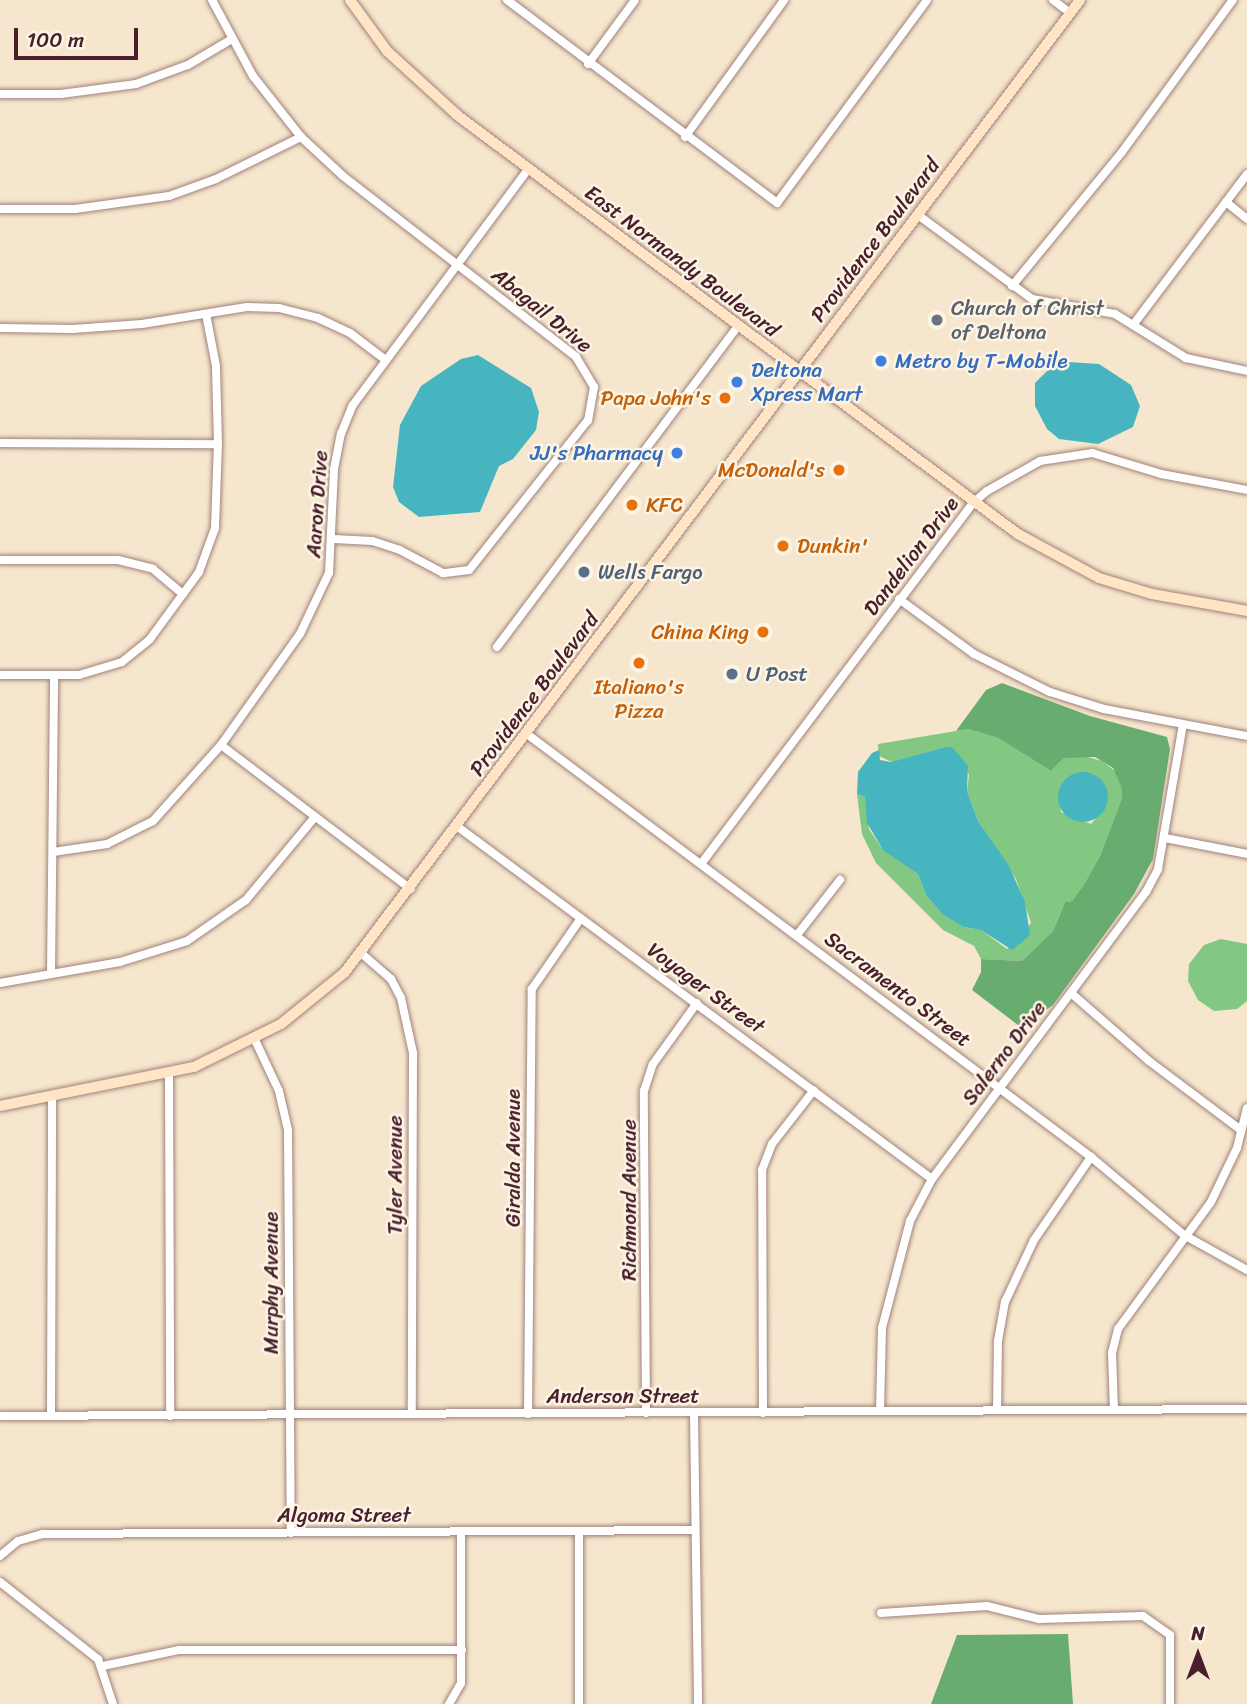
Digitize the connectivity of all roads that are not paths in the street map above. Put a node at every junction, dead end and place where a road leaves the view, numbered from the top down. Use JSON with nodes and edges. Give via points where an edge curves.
{"nodes":[{"id":1,"x":212,"y":0,"type":"edge"},
{"id":2,"x":350,"y":0,"type":"edge"},
{"id":3,"x":507,"y":0,"type":"edge"},
{"id":4,"x":635,"y":0,"type":"edge"},
{"id":5,"x":784,"y":0,"type":"edge"},
{"id":6,"x":927,"y":0,"type":"edge"},
{"id":7,"x":1053,"y":0,"type":"edge"},
{"id":8,"x":1080,"y":0,"type":"edge"},
{"id":9,"x":1233,"y":0,"type":"edge"},
{"id":10,"x":1070,"y":13,"type":"junction"},
{"id":11,"x":232,"y":39,"type":"junction"},
{"id":12,"x":587,"y":64,"type":"junction"},
{"id":13,"x":0,"y":94,"type":"edge"},
{"id":14,"x":301,"y":136,"type":"junction"},
{"id":15,"x":685,"y":136,"type":"junction"},
{"id":16,"x":528,"y":169,"type":"junction"},
{"id":17,"x":1247,"y":174,"type":"edge"},
{"id":18,"x":1226,"y":202,"type":"junction"},
{"id":19,"x":0,"y":209,"type":"edge"},
{"id":20,"x":918,"y":215,"type":"junction"},
{"id":21,"x":1247,"y":219,"type":"edge"},
{"id":22,"x":455,"y":263,"type":"junction"},
{"id":23,"x":1012,"y":286,"type":"junction"},
{"id":24,"x":206,"y":314,"type":"junction"},
{"id":25,"x":1133,"y":325,"type":"junction"},
{"id":26,"x":737,"y":327,"type":"junction"},
{"id":27,"x":0,"y":328,"type":"edge"},
{"id":28,"x":383,"y":358,"type":"junction"},
{"id":29,"x":1247,"y":371,"type":"edge"},
{"id":30,"x":799,"y":372,"type":"junction"},
{"id":31,"x":0,"y":443,"type":"edge"},
{"id":32,"x":218,"y":444,"type":"junction"},
{"id":33,"x":1247,"y":489,"type":"edge"},
{"id":34,"x":973,"y":503,"type":"junction"},
{"id":35,"x":334,"y":539,"type":"junction"},
{"id":36,"x":0,"y":559,"type":"edge"},
{"id":37,"x":183,"y":594,"type":"junction"},
{"id":38,"x":899,"y":599,"type":"junction"},
{"id":39,"x":1247,"y":611,"type":"edge"},
{"id":40,"x":497,"y":647,"type":"dead end"},
{"id":41,"x":0,"y":675,"type":"edge"},
{"id":42,"x":54,"y":676,"type":"junction"},
{"id":43,"x":1183,"y":725,"type":"junction"},
{"id":44,"x":527,"y":734,"type":"junction"},
{"id":45,"x":1247,"y":736,"type":"edge"},
{"id":46,"x":221,"y":745,"type":"junction"},
{"id":47,"x":314,"y":818,"type":"junction"},
{"id":48,"x":458,"y":827,"type":"junction"},
{"id":49,"x":1165,"y":838,"type":"junction"},
{"id":50,"x":53,"y":852,"type":"junction"},
{"id":51,"x":1247,"y":854,"type":"edge"},
{"id":52,"x":701,"y":864,"type":"junction"},
{"id":53,"x":840,"y":880,"type":"dead end"},
{"id":54,"x":411,"y":889,"type":"junction"},
{"id":55,"x":581,"y":918,"type":"junction"},
{"id":56,"x":797,"y":935,"type":"junction"},
{"id":57,"x":361,"y":953,"type":"junction"},
{"id":58,"x":51,"y":974,"type":"junction"},
{"id":59,"x":0,"y":983,"type":"edge"},
{"id":60,"x":1071,"y":993,"type":"junction"},
{"id":61,"x":697,"y":1003,"type":"junction"},
{"id":62,"x":255,"y":1040,"type":"junction"},
{"id":63,"x":169,"y":1075,"type":"junction"},
{"id":64,"x":1000,"y":1088,"type":"junction"},
{"id":65,"x":814,"y":1090,"type":"junction"},
{"id":66,"x":52,"y":1097,"type":"junction"},
{"id":67,"x":0,"y":1106,"type":"edge"},
{"id":68,"x":1247,"y":1108,"type":"edge"},
{"id":69,"x":1241,"y":1130,"type":"junction"},
{"id":70,"x":1091,"y":1157,"type":"junction"},
{"id":71,"x":932,"y":1180,"type":"junction"},
{"id":72,"x":1184,"y":1235,"type":"junction"},
{"id":73,"x":1247,"y":1270,"type":"edge"},
{"id":74,"x":1247,"y":1409,"type":"edge"},
{"id":75,"x":997,"y":1410,"type":"junction"},
{"id":76,"x":1114,"y":1410,"type":"junction"},
{"id":77,"x":880,"y":1411,"type":"junction"},
{"id":78,"x":763,"y":1412,"type":"junction"},
{"id":79,"x":646,"y":1413,"type":"junction"},
{"id":80,"x":694,"y":1413,"type":"junction"},
{"id":81,"x":412,"y":1414,"type":"junction"},
{"id":82,"x":528,"y":1414,"type":"junction"},
{"id":83,"x":0,"y":1416,"type":"edge"},
{"id":84,"x":51,"y":1416,"type":"junction"},
{"id":85,"x":170,"y":1416,"type":"junction"},
{"id":86,"x":290,"y":1416,"type":"junction"},
{"id":87,"x":695,"y":1530,"type":"junction"},
{"id":88,"x":579,"y":1531,"type":"junction"},
{"id":89,"x":461,"y":1532,"type":"junction"},
{"id":90,"x":291,"y":1533,"type":"junction"},
{"id":91,"x":0,"y":1556,"type":"edge"},
{"id":92,"x":0,"y":1582,"type":"edge"},
{"id":93,"x":881,"y":1613,"type":"dead end"},
{"id":94,"x":462,"y":1650,"type":"junction"},
{"id":95,"x":103,"y":1665,"type":"junction"},
{"id":96,"x":113,"y":1704,"type":"edge"},
{"id":97,"x":449,"y":1704,"type":"edge"},
{"id":98,"x":579,"y":1704,"type":"edge"},
{"id":99,"x":698,"y":1704,"type":"edge"},
{"id":100,"x":1170,"y":1704,"type":"edge"}],
"edges":[{"from":1,"to":11,"type":"street","name":"Abagail Drive"},
{"from":2,"to":16,"type":"main road","name":"East Normandy Boulevard","via":[[411,76]]},
{"from":3,"to":12,"type":"street"},
{"from":4,"to":12,"type":"street"},
{"from":5,"to":15,"type":"street"},
{"from":6,"to":15,"type":"street","via":[[777,203]]},
{"from":7,"to":10,"type":"street"},
{"from":8,"to":10,"type":"main road","name":"Providence Boulevard"},
{"from":9,"to":23,"type":"street","via":[[1122,152]]},
{"from":10,"to":20,"type":"main road","name":"Providence Boulevard"},
{"from":11,"to":13,"type":"street","via":[[188,65],[136,84],[61,94]]},
{"from":11,"to":14,"type":"street","name":"Abagail Drive","via":[[271,102]]},
{"from":12,"to":15,"type":"street"},
{"from":14,"to":19,"type":"street","via":[[216,179],[156,199],[75,209]]},
{"from":14,"to":22,"type":"street","name":"Abagail Drive","via":[[343,176]]},
{"from":16,"to":22,"type":"street","name":"Aaron Drive"},
{"from":16,"to":26,"type":"main road","name":"East Normandy Boulevard"},
{"from":17,"to":18,"type":"street"},
{"from":18,"to":21,"type":"street"},
{"from":18,"to":25,"type":"street"},
{"from":20,"to":23,"type":"street"},
{"from":20,"to":30,"type":"main road","name":"Providence Boulevard"},
{"from":22,"to":28,"type":"street","name":"Aaron Drive"},
{"from":22,"to":35,"type":"street","name":"Abagail Drive","via":[[576,357],[594,387],[593,408],[469,570],[443,573],[372,541]]},
{"from":23,"to":25,"type":"street","via":[[1032,299],[1103,311]]},
{"from":24,"to":27,"type":"street","via":[[73,329]]},
{"from":24,"to":28,"type":"street","via":[[247,307],[318,318],[350,333]]},
{"from":24,"to":32,"type":"street","via":[[216,366]]},
{"from":25,"to":29,"type":"street","via":[[1186,358]]},
{"from":26,"to":30,"type":"main road","name":"East Normandy Boulevard"},
{"from":26,"to":40,"type":"street"},
{"from":28,"to":35,"type":"street","name":"Aaron Drive","via":[[341,434],[334,469]]},
{"from":30,"to":34,"type":"main road","name":"East Normandy Boulevard"},
{"from":30,"to":44,"type":"main road","name":"Providence Boulevard"},
{"from":31,"to":32,"type":"street"},
{"from":32,"to":37,"type":"street","via":[[215,528],[207,557]]},
{"from":33,"to":34,"type":"street","name":"Dandelion Drive","via":[[1161,474],[1112,457],[1064,454],[1011,475]]},
{"from":34,"to":38,"type":"street","name":"Dandelion Drive","via":[[946,544]]},
{"from":34,"to":39,"type":"main road","name":"East Normandy Boulevard","via":[[1054,557],[1100,578],[1152,594]]},
{"from":35,"to":46,"type":"street","name":"Aaron Drive","via":[[321,596]]},
{"from":36,"to":37,"type":"street","via":[[118,559],[153,569]]},
{"from":37,"to":42,"type":"street","via":[[150,639],[122,662],[79,675]]},
{"from":38,"to":43,"type":"street","via":[[974,654],[1051,692],[1104,709]]},
{"from":38,"to":52,"type":"street","name":"Dandelion Drive"},
{"from":41,"to":42,"type":"street"},
{"from":42,"to":50,"type":"street"},
{"from":43,"to":45,"type":"street"},
{"from":43,"to":49,"type":"street","name":"Salerno Drive"},
{"from":44,"to":48,"type":"main road","name":"Providence Boulevard"},
{"from":44,"to":52,"type":"street","name":"Sacramento Street"},
{"from":46,"to":47,"type":"street"},
{"from":46,"to":50,"type":"street","name":"Aaron Drive","via":[[174,802],[139,830],[107,844]]},
{"from":47,"to":54,"type":"street"},
{"from":47,"to":58,"type":"street","via":[[246,900],[187,941],[149,955]]},
{"from":48,"to":54,"type":"main road","name":"Providence Boulevard"},
{"from":48,"to":55,"type":"street","name":"Voyager Street"},
{"from":49,"to":51,"type":"street"},
{"from":49,"to":60,"type":"street","name":"Salerno Drive","via":[[1158,869],[1146,892]]},
{"from":50,"to":58,"type":"street"},
{"from":52,"to":56,"type":"street","name":"Sacramento Street"},
{"from":53,"to":56,"type":"street"},
{"from":54,"to":57,"type":"main road","name":"Providence Boulevard"},
{"from":55,"to":61,"type":"street","name":"Voyager Street"},
{"from":55,"to":82,"type":"street","name":"Giralda Avenue","via":[[532,989]]},
{"from":56,"to":64,"type":"street","name":"Sacramento Street"},
{"from":57,"to":62,"type":"main road","name":"Providence Boulevard","via":[[313,1002]]},
{"from":57,"to":81,"type":"street","name":"Tyler Avenue","via":[[391,979],[401,998],[413,1053]]},
{"from":58,"to":59,"type":"street"},
{"from":60,"to":64,"type":"street","name":"Salerno Drive"},
{"from":60,"to":69,"type":"street","via":[[1149,1061]]},
{"from":61,"to":65,"type":"street","name":"Voyager Street"},
{"from":61,"to":79,"type":"street","name":"Richmond Avenue","via":[[653,1064],[644,1091]]},
{"from":62,"to":63,"type":"main road","name":"Providence Boulevard"},
{"from":62,"to":86,"type":"street","name":"Murphy Avenue","via":[[279,1091],[288,1130]]},
{"from":63,"to":66,"type":"main road","name":"Providence Boulevard"},
{"from":63,"to":85,"type":"street"},
{"from":64,"to":70,"type":"street","name":"Sacramento Street"},
{"from":64,"to":71,"type":"street","name":"Salerno Drive"},
{"from":65,"to":71,"type":"street","name":"Voyager Street"},
{"from":65,"to":78,"type":"street","via":[[772,1144],[762,1170]]},
{"from":66,"to":67,"type":"main road","name":"Providence Boulevard"},
{"from":66,"to":84,"type":"street"},
{"from":68,"to":69,"type":"street"},
{"from":69,"to":72,"type":"street","via":[[1227,1174]]},
{"from":70,"to":72,"type":"street","name":"Sacramento Street"},
{"from":70,"to":75,"type":"street","via":[[1034,1240],[1005,1302],[998,1341]]},
{"from":71,"to":77,"type":"street","name":"Salerno Drive","via":[[910,1221],[889,1289],[882,1328]]},
{"from":72,"to":73,"type":"street","name":"Sacramento Street"},
{"from":72,"to":76,"type":"street","via":[[1118,1329],[1112,1353]]},
{"from":74,"to":76,"type":"street","name":"Anderson Street"},
{"from":75,"to":76,"type":"street","name":"Anderson Street"},
{"from":75,"to":77,"type":"street","name":"Anderson Street"},
{"from":77,"to":78,"type":"street","name":"Anderson Street"},
{"from":78,"to":80,"type":"street","name":"Anderson Street"},
{"from":79,"to":80,"type":"street","name":"Anderson Street"},
{"from":79,"to":82,"type":"street","name":"Anderson Street"},
{"from":80,"to":87,"type":"street"},
{"from":81,"to":82,"type":"street","name":"Anderson Street"},
{"from":81,"to":86,"type":"street","name":"Anderson Street"},
{"from":83,"to":84,"type":"street","name":"Anderson Street"},
{"from":84,"to":85,"type":"street","name":"Anderson Street"},
{"from":85,"to":86,"type":"street","name":"Anderson Street"},
{"from":86,"to":90,"type":"street","name":"Murphy Avenue"},
{"from":87,"to":88,"type":"street","name":"Algoma Street"},
{"from":87,"to":99,"type":"street"},
{"from":88,"to":89,"type":"street","name":"Algoma Street"},
{"from":88,"to":98,"type":"street"},
{"from":89,"to":90,"type":"street","name":"Algoma Street"},
{"from":89,"to":94,"type":"street"},
{"from":90,"to":91,"type":"street","name":"Algoma Street","via":[[43,1534],[18,1541]]},
{"from":92,"to":95,"type":"street","via":[[76,1638]]},
{"from":93,"to":100,"type":"street","via":[[987,1606],[1039,1619],[1143,1616],[1170,1635]]},
{"from":94,"to":95,"type":"street","via":[[179,1650]]},
{"from":94,"to":97,"type":"street","via":[[461,1683]]},
{"from":95,"to":96,"type":"street"}]}
